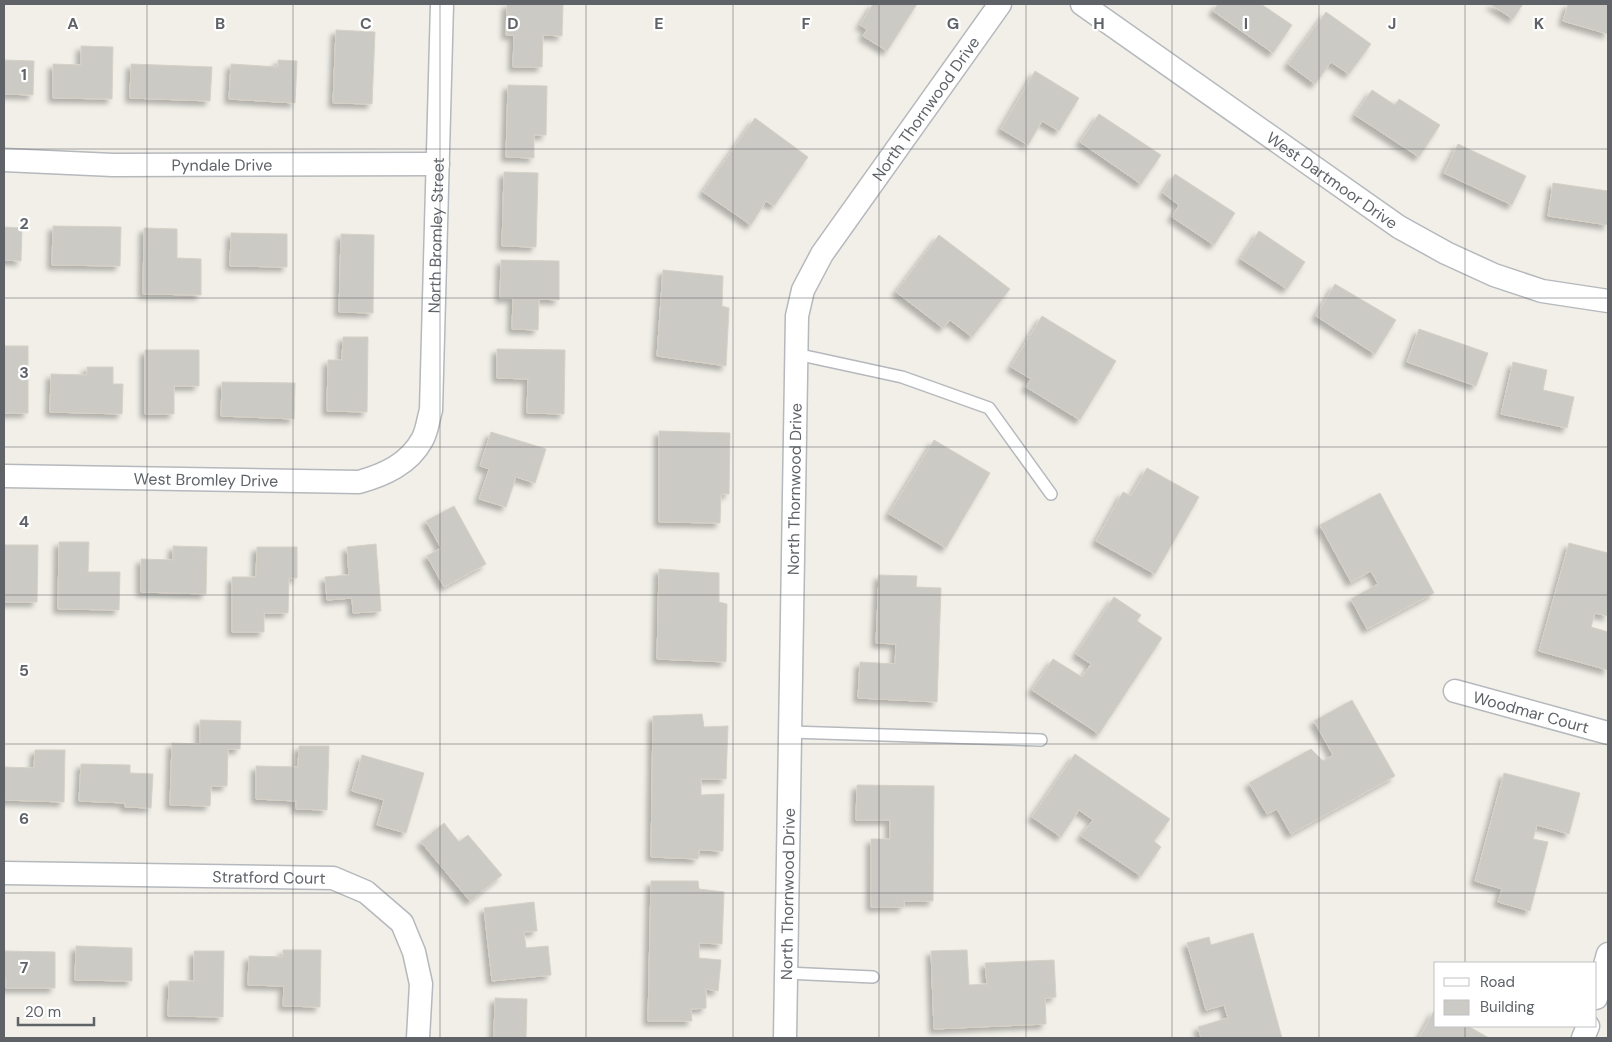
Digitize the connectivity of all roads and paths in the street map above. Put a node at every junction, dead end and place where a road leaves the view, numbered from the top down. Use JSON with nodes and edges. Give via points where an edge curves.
{"nodes":[{"id":1,"x":442,"y":4,"type":"edge"},
{"id":2,"x":1000,"y":4,"type":"edge"},
{"id":3,"x":1082,"y":4,"type":"edge"},
{"id":4,"x":4,"y":160,"type":"edge"},
{"id":5,"x":438,"y":164,"type":"junction"},
{"id":6,"x":1608,"y":301,"type":"edge"},
{"id":7,"x":796,"y":354,"type":"junction"},
{"id":8,"x":405,"y":461,"type":"joint"},
{"id":9,"x":4,"y":476,"type":"edge"},
{"id":10,"x":1051,"y":494,"type":"dead end"},
{"id":11,"x":1455,"y":691,"type":"dead end"},
{"id":12,"x":790,"y":732,"type":"junction"},
{"id":13,"x":1608,"y":733,"type":"edge"},
{"id":14,"x":1041,"y":740,"type":"dead end"},
{"id":15,"x":4,"y":874,"type":"edge"},
{"id":16,"x":1608,"y":954,"type":"edge"},
{"id":17,"x":786,"y":973,"type":"junction"},
{"id":18,"x":873,"y":977,"type":"dead end"},
{"id":19,"x":1597,"y":994,"type":"edge"},
{"id":20,"x":418,"y":1038,"type":"edge"},
{"id":21,"x":785,"y":1038,"type":"edge"}],
"edges":[{"from":1,"to":5,"type":"street","name":"North Bromley Street"},
{"from":2,"to":7,"type":"street","name":"North Thornwood Drive","via":[[822,254],[803,290],[797,316]]},
{"from":3,"to":6,"type":"street","name":"West Dartmoor Drive","via":[[1407,231],[1494,275],[1542,291]]},
{"from":4,"to":5,"type":"street","name":"Pyndale Drive","via":[[113,165]]},
{"from":5,"to":8,"type":"street","name":"North Bromley Street","via":[[431,410],[422,440]]},
{"from":7,"to":10,"type":"lane","via":[[902,376],[989,408]]},
{"from":7,"to":12,"type":"street","name":"North Thornwood Drive"},
{"from":8,"to":9,"type":"street","name":"West Bromley Drive","via":[[383,475],[359,482]]},
{"from":11,"to":13,"type":"street","name":"Woodmar Court"},
{"from":12,"to":14,"type":"lane"},
{"from":12,"to":17,"type":"street","name":"North Thornwood Drive"},
{"from":15,"to":20,"type":"street","name":"Stratford Court","via":[[333,878],[366,892],[402,923],[414,952],[421,984]]},
{"from":16,"to":19,"type":"street"},
{"from":17,"to":18,"type":"lane"},
{"from":17,"to":21,"type":"street","name":"North Thornwood Drive"}]}
